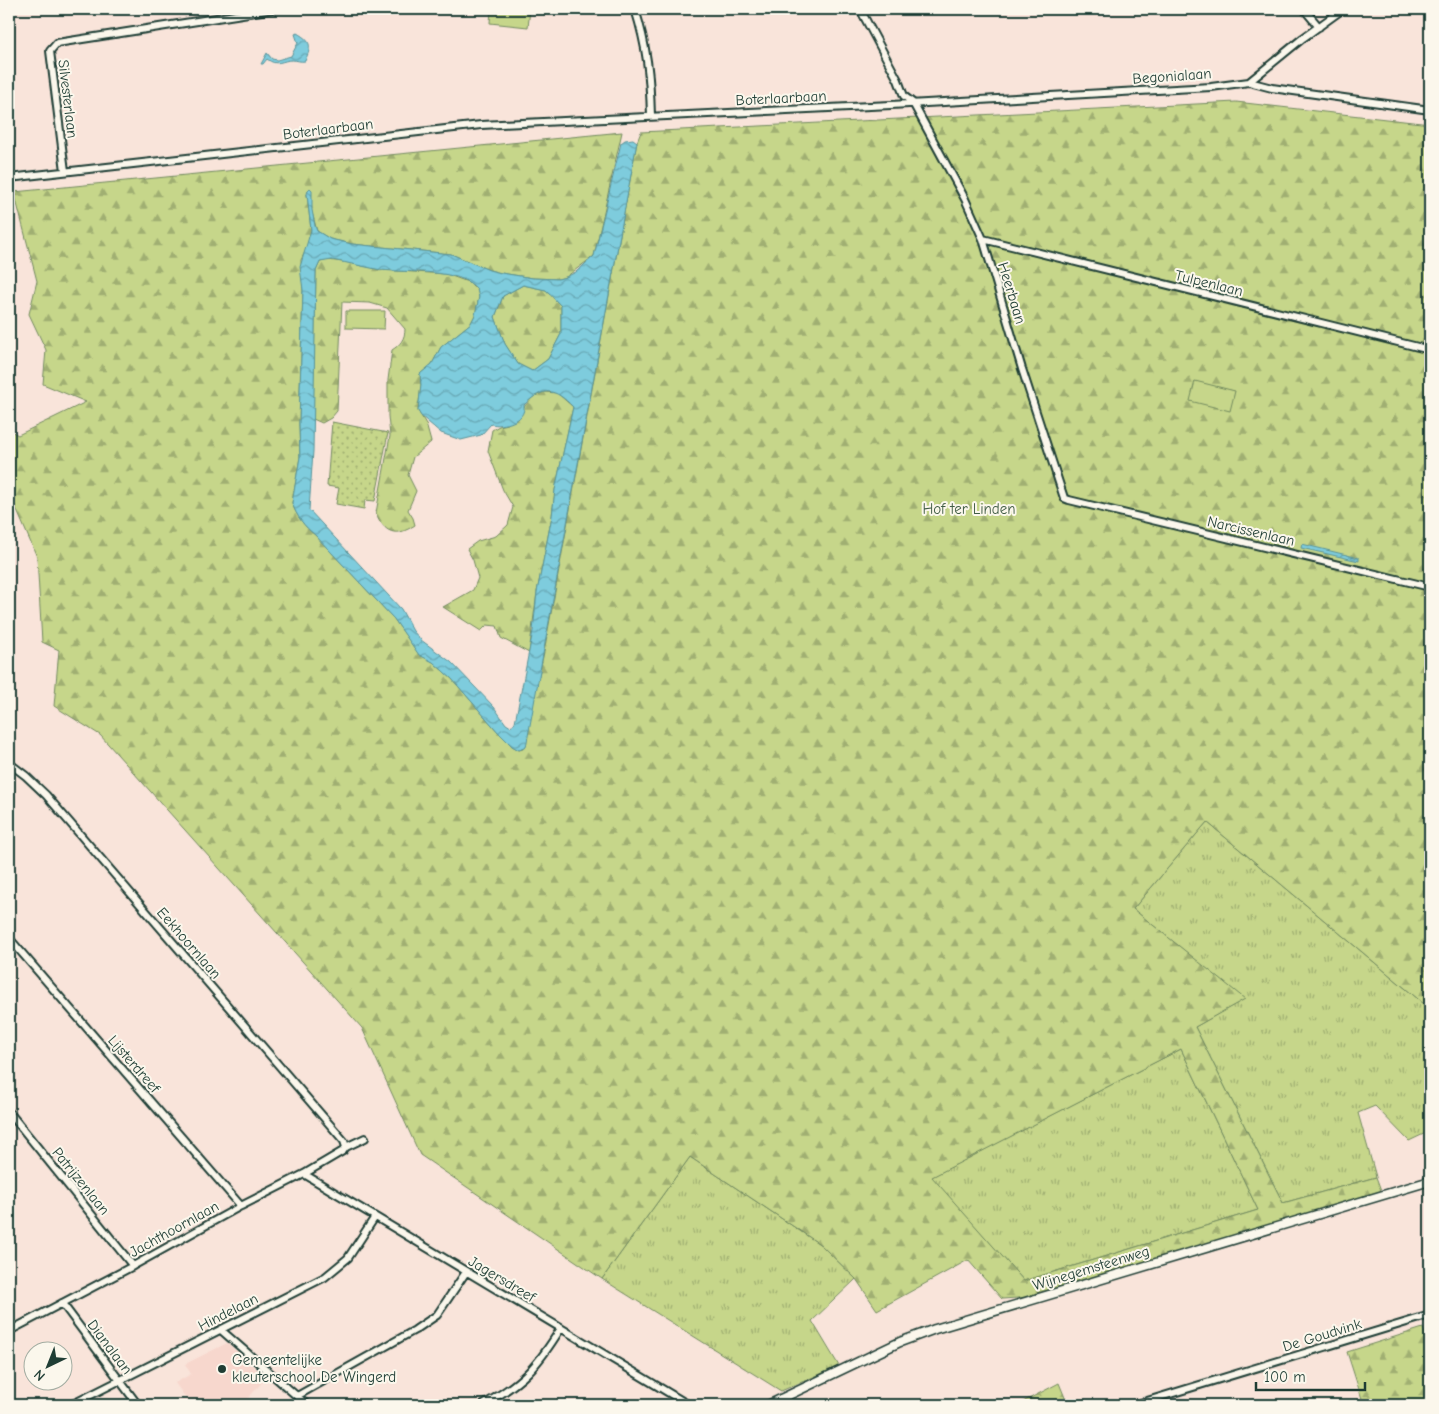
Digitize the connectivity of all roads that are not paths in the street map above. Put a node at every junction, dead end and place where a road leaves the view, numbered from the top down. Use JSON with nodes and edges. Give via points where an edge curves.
{"nodes":[{"id":1,"x":274,"y":9,"type":"edge"},
{"id":2,"x":635,"y":9,"type":"edge"},
{"id":3,"x":860,"y":9,"type":"edge"},
{"id":4,"x":1304,"y":9,"type":"edge"},
{"id":5,"x":1343,"y":9,"type":"edge"},
{"id":6,"x":1319,"y":27,"type":"junction"},
{"id":7,"x":1249,"y":82,"type":"junction"},
{"id":8,"x":913,"y":103,"type":"junction"},
{"id":9,"x":1430,"y":110,"type":"edge"},
{"id":10,"x":651,"y":116,"type":"junction"},
{"id":11,"x":65,"y":171,"type":"junction"},
{"id":12,"x":9,"y":178,"type":"edge"},
{"id":13,"x":983,"y":240,"type":"junction"},
{"id":14,"x":1430,"y":350,"type":"edge"},
{"id":15,"x":1066,"y":500,"type":"joint"},
{"id":16,"x":1430,"y":587,"type":"edge"},
{"id":17,"x":9,"y":763,"type":"edge"},
{"id":18,"x":9,"y":938,"type":"edge"},
{"id":19,"x":9,"y":1112,"type":"edge"},
{"id":20,"x":365,"y":1138,"type":"dead end"},
{"id":21,"x":346,"y":1145,"type":"junction"},
{"id":22,"x":304,"y":1174,"type":"junction"},
{"id":23,"x":1430,"y":1181,"type":"edge"},
{"id":24,"x":241,"y":1206,"type":"junction"},
{"id":25,"x":375,"y":1217,"type":"junction"},
{"id":26,"x":133,"y":1266,"type":"junction"},
{"id":27,"x":466,"y":1272,"type":"junction"},
{"id":28,"x":62,"y":1303,"type":"junction"},
{"id":29,"x":1430,"y":1315,"type":"edge"},
{"id":30,"x":560,"y":1328,"type":"junction"},
{"id":31,"x":221,"y":1330,"type":"junction"},
{"id":32,"x":9,"y":1331,"type":"edge"},
{"id":33,"x":119,"y":1380,"type":"junction"},
{"id":34,"x":297,"y":1396,"type":"junction"},
{"id":35,"x":72,"y":1405,"type":"edge"},
{"id":36,"x":138,"y":1405,"type":"edge"},
{"id":37,"x":307,"y":1405,"type":"edge"},
{"id":38,"x":483,"y":1405,"type":"edge"},
{"id":39,"x":689,"y":1405,"type":"edge"},
{"id":40,"x":768,"y":1405,"type":"edge"},
{"id":41,"x":1134,"y":1405,"type":"edge"}],
"edges":[{"from":1,"to":11,"type":"street","name":"Silvesterlaan","via":[[56,43],[50,50]]},
{"from":2,"to":10,"type":"street","via":[[650,75]]},
{"from":3,"to":8,"type":"street","name":"Heerbaan","via":[[904,96]]},
{"from":4,"to":6,"type":"street"},
{"from":5,"to":6,"type":"street"},
{"from":6,"to":7,"type":"street"},
{"from":7,"to":8,"type":"street","name":"Begonialaan"},
{"from":7,"to":9,"type":"street","name":"Begonialaan"},
{"from":8,"to":10,"type":"street","name":"Boterlaarbaan"},
{"from":8,"to":13,"type":"street","name":"Heerbaan","via":[[965,199]]},
{"from":10,"to":11,"type":"street","name":"Boterlaarbaan","via":[[481,124]]},
{"from":11,"to":12,"type":"street","name":"Boterlaarbaan"},
{"from":13,"to":14,"type":"street","name":"Tulpenlaan"},
{"from":13,"to":15,"type":"street","name":"Heerbaan"},
{"from":15,"to":16,"type":"street","name":"Narcissenlaan"},
{"from":17,"to":21,"type":"street","name":"Eekhoornlaan","via":[[46,795]]},
{"from":18,"to":24,"type":"street","name":"Lijsterdreef"},
{"from":19,"to":26,"type":"street","name":"Patrijzenlaan"},
{"from":20,"to":21,"type":"street","name":"Jachthoornlaan"},
{"from":21,"to":22,"type":"street","name":"Jachthoornlaan"},
{"from":22,"to":24,"type":"street","name":"Jachthoornlaan"},
{"from":22,"to":25,"type":"street","name":"Jagersdreef"},
{"from":23,"to":40,"type":"street","name":"Wijnegemsteenweg","via":[[935,1329],[900,1342]]},
{"from":24,"to":26,"type":"street","name":"Jachthoornlaan"},
{"from":25,"to":27,"type":"street","name":"Jagersdreef"},
{"from":25,"to":31,"type":"street","name":"Hindelaan","via":[[348,1258],[325,1277]]},
{"from":26,"to":28,"type":"street","name":"Jachthoornlaan"},
{"from":27,"to":30,"type":"street","name":"Jagersdreef"},
{"from":27,"to":34,"type":"street","via":[[437,1315]]},
{"from":28,"to":32,"type":"street","name":"Jachthoornlaan"},
{"from":28,"to":33,"type":"street","name":"Dianalaan"},
{"from":29,"to":41,"type":"street","name":"De Goudvink"},
{"from":30,"to":38,"type":"street","via":[[529,1373]]},
{"from":30,"to":39,"type":"street","name":"Jagersdreef"},
{"from":31,"to":33,"type":"street","name":"Hindelaan"},
{"from":31,"to":34,"type":"street"},
{"from":33,"to":35,"type":"street","name":"Hindelaan"},
{"from":33,"to":36,"type":"street","name":"Dianalaan"},
{"from":34,"to":37,"type":"street"}]}
